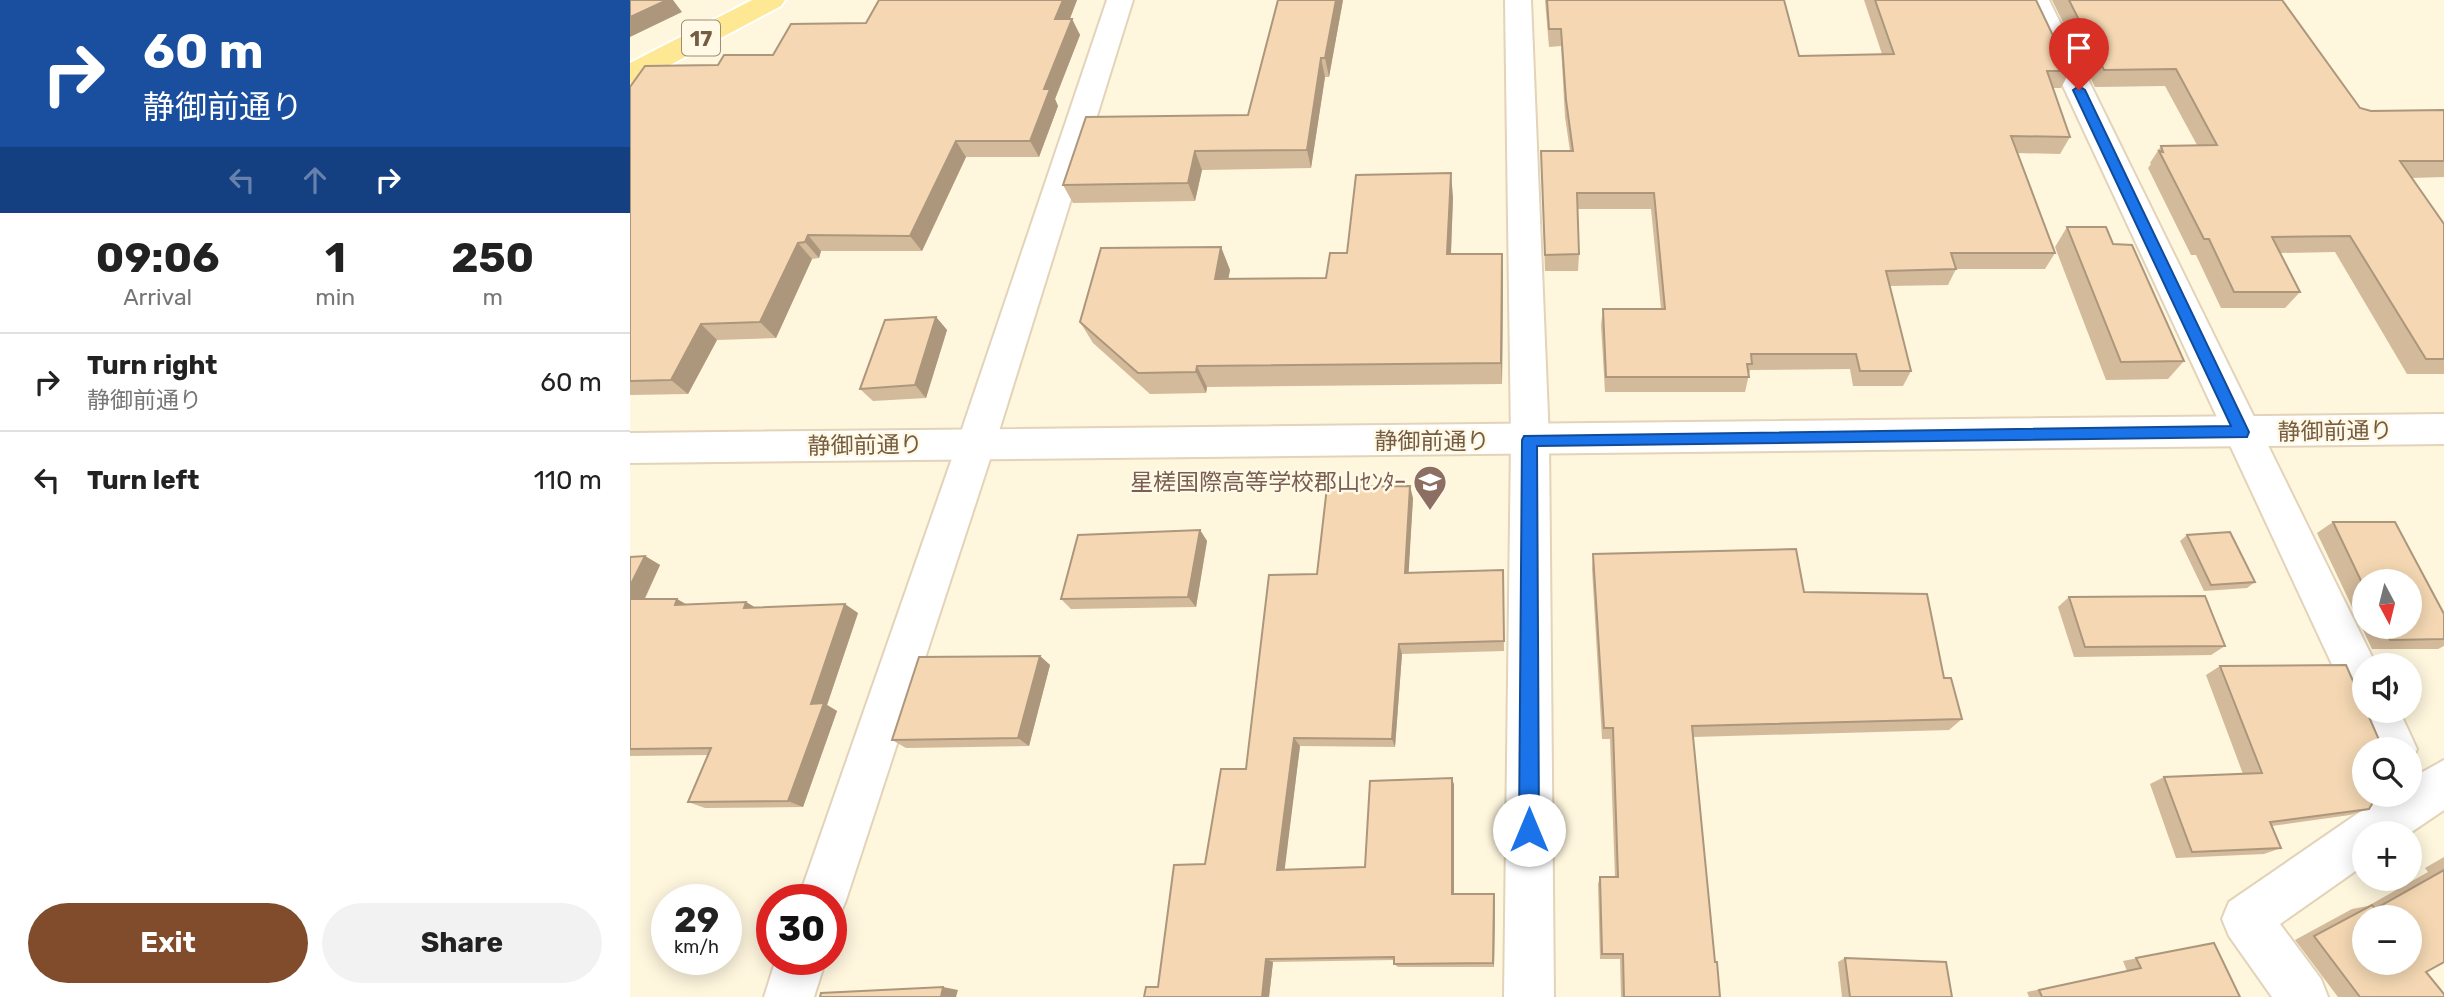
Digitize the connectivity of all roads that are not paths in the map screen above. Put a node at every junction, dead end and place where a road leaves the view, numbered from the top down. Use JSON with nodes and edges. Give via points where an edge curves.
{"nodes":[{"id":1,"x":733,"y":0,"type":"edge"},
{"id":2,"x":772,"y":0,"type":"edge"},
{"id":3,"x":1121,"y":0,"type":"edge"},
{"id":4,"x":1518,"y":0,"type":"edge"},
{"id":5,"x":2036,"y":0,"type":"edge"},
{"id":6,"x":630,"y":54,"type":"edge"},
{"id":7,"x":630,"y":75,"type":"edge"},
{"id":8,"x":2444,"y":429,"type":"edge"},
{"id":9,"x":2241,"y":432,"type":"junction"},
{"id":10,"x":1530,"y":440,"type":"junction"},
{"id":11,"x":976,"y":444,"type":"junction"},
{"id":12,"x":630,"y":448,"type":"edge"},
{"id":13,"x":2352,"y":661,"type":"edge"},
{"id":14,"x":2424,"y":788,"type":"edge"},
{"id":15,"x":2384,"y":821,"type":"edge"},
{"id":16,"x":2352,"y":845,"type":"edge"},
{"id":17,"x":827,"y":884,"type":"edge"},
{"id":18,"x":797,"y":975,"type":"edge"},
{"id":19,"x":789,"y":997,"type":"edge"},
{"id":20,"x":1529,"y":997,"type":"edge"},
{"id":21,"x":2303,"y":997,"type":"edge"}],
"edges":[{"from":1,"to":6,"type":"main road","number":"17"},
{"from":2,"to":7,"type":"main road","number":"17"},
{"from":3,"to":11,"type":"street"},
{"from":4,"to":10,"type":"street"},
{"from":5,"to":9,"type":"street"},
{"from":8,"to":9,"type":"street","name":"静御前通り"},
{"from":9,"to":10,"type":"street","name":"静御前通り"},
{"from":9,"to":13,"type":"street"},
{"from":10,"to":11,"type":"street","name":"静御前通り"},
{"from":10,"to":20,"type":"street"},
{"from":11,"to":12,"type":"street","name":"静御前通り"},
{"from":11,"to":17,"type":"street"},
{"from":14,"to":15,"type":"street"},
{"from":16,"to":21,"type":"street","via":[[2246,919]]},
{"from":18,"to":19,"type":"street"}]}
